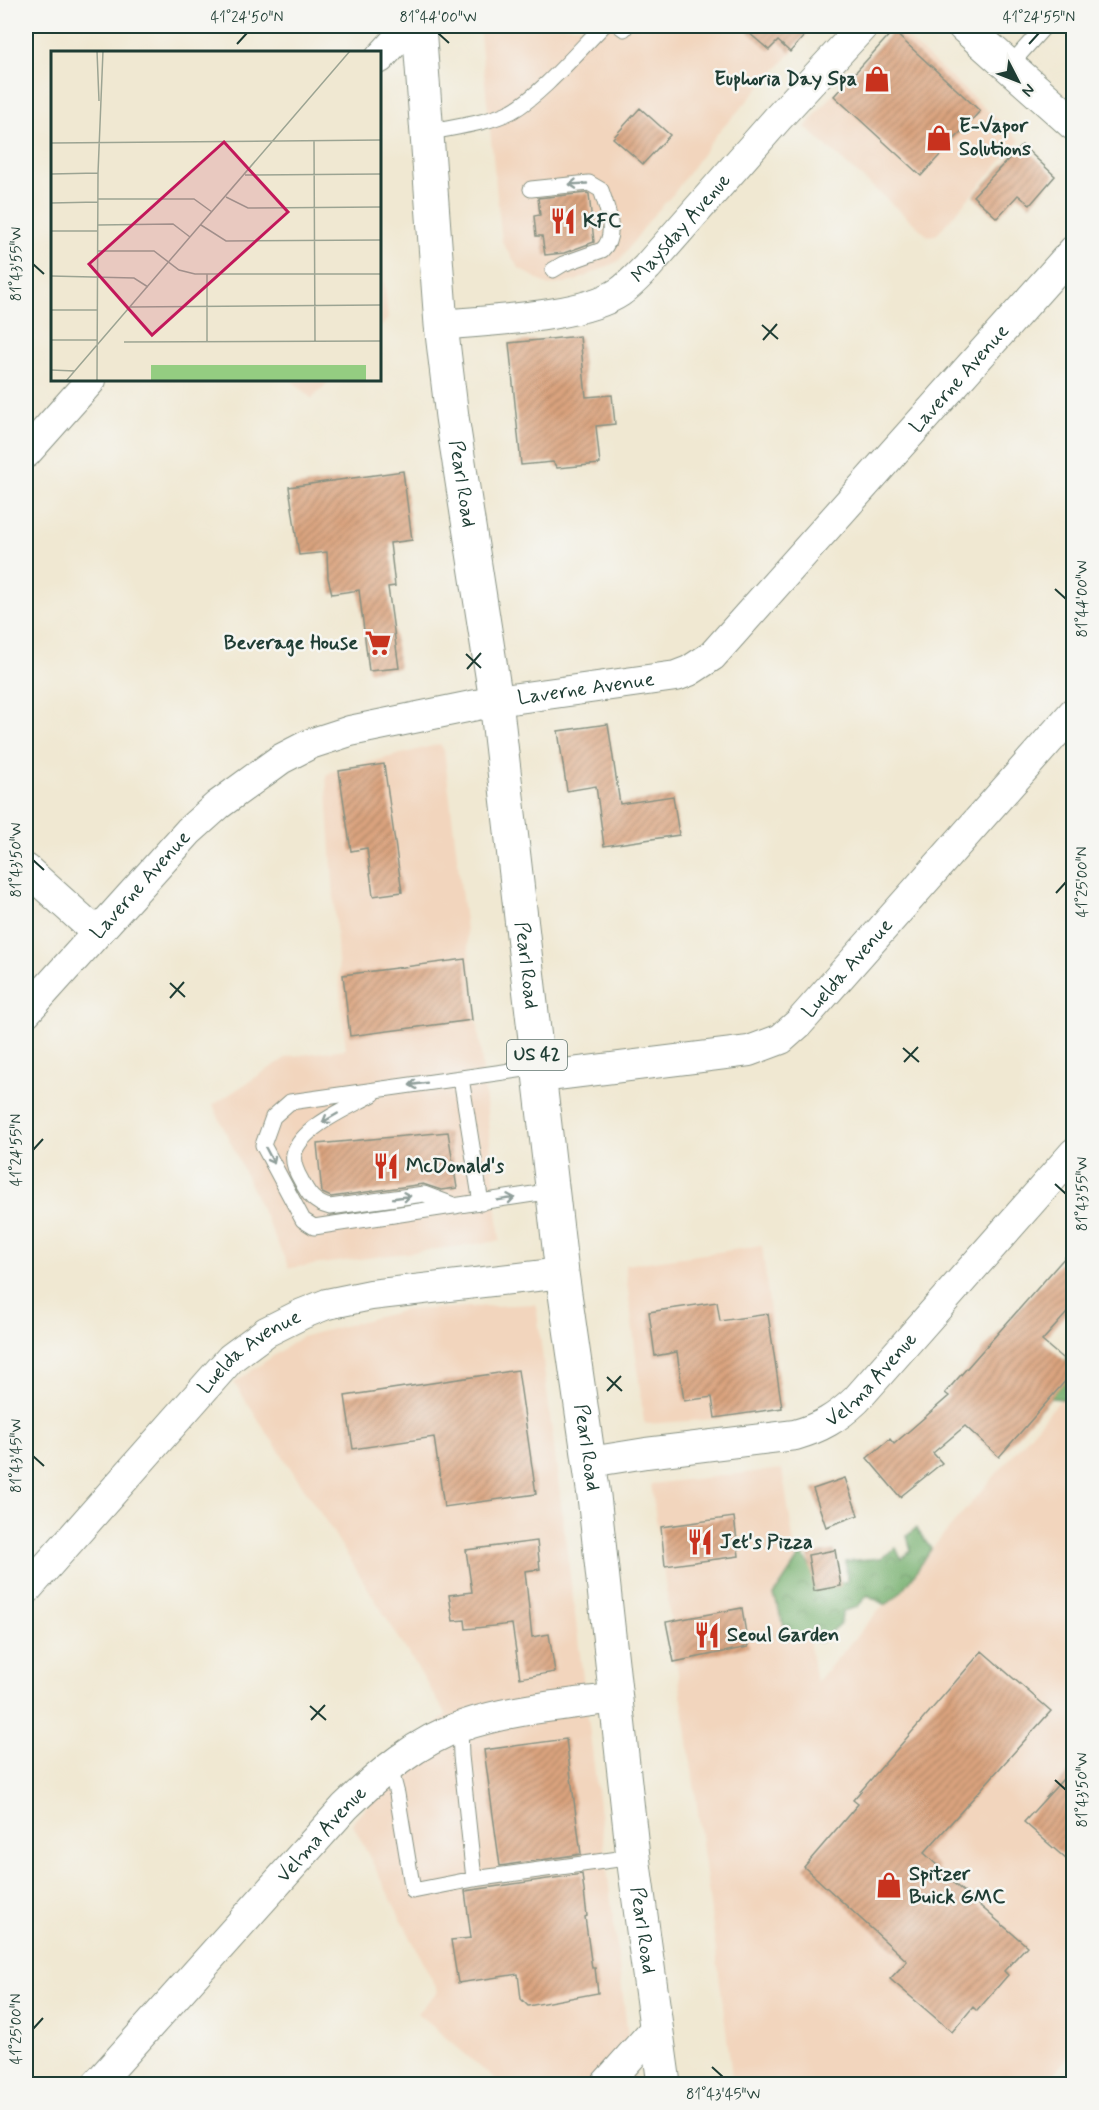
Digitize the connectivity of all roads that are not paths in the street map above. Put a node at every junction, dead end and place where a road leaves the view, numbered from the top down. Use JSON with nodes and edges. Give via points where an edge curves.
{"nodes":[{"id":1,"x":409,"y":26,"type":"edge"},
{"id":2,"x":419,"y":26,"type":"edge"},
{"id":3,"x":603,"y":26,"type":"edge"},
{"id":4,"x":620,"y":26,"type":"edge"},
{"id":5,"x":626,"y":26,"type":"edge"},
{"id":6,"x":863,"y":26,"type":"edge"},
{"id":7,"x":964,"y":26,"type":"edge"},
{"id":8,"x":1045,"y":26,"type":"edge"},
{"id":9,"x":381,"y":57,"type":"edge"},
{"id":10,"x":1009,"y":66,"type":"junction"},
{"id":11,"x":1074,"y":124,"type":"edge"},
{"id":12,"x":426,"y":133,"type":"junction"},
{"id":13,"x":531,"y":189,"type":"dead end"},
{"id":14,"x":1074,"y":250,"type":"edge"},
{"id":15,"x":553,"y":270,"type":"dead end"},
{"id":16,"x":441,"y":325,"type":"junction"},
{"id":17,"x":90,"y":381,"type":"edge"},
{"id":18,"x":26,"y":453,"type":"edge"},
{"id":19,"x":496,"y":701,"type":"junction"},
{"id":20,"x":1074,"y":712,"type":"edge"},
{"id":21,"x":26,"y":869,"type":"edge"},
{"id":22,"x":96,"y":932,"type":"junction"},
{"id":23,"x":26,"y":1012,"type":"edge"},
{"id":24,"x":539,"y":1072,"type":"junction"},
{"id":25,"x":461,"y":1078,"type":"junction"},
{"id":26,"x":381,"y":1089,"type":"junction"},
{"id":27,"x":1074,"y":1153,"type":"edge"},
{"id":28,"x":553,"y":1191,"type":"junction"},
{"id":29,"x":481,"y":1203,"type":"junction"},
{"id":30,"x":458,"y":1206,"type":"junction"},
{"id":31,"x":562,"y":1273,"type":"junction"},
{"id":32,"x":590,"y":1462,"type":"junction"},
{"id":33,"x":26,"y":1590,"type":"edge"},
{"id":34,"x":616,"y":1698,"type":"junction"},
{"id":35,"x":460,"y":1727,"type":"junction"},
{"id":36,"x":390,"y":1767,"type":"junction"},
{"id":37,"x":633,"y":1857,"type":"junction"},
{"id":38,"x":474,"y":1879,"type":"junction"},
{"id":39,"x":656,"y":2028,"type":"junction"},
{"id":40,"x":97,"y":2085,"type":"edge"},
{"id":41,"x":606,"y":2085,"type":"edge"},
{"id":42,"x":664,"y":2085,"type":"edge"}],
"edges":[{"from":1,"to":9,"type":"street"},
{"from":2,"to":12,"type":"main road","name":"Pearl Road","number":"US 42"},
{"from":3,"to":12,"type":"lane","via":[[548,81],[511,111]]},
{"from":4,"to":5,"type":"lane"},
{"from":6,"to":16,"type":"street","name":"Maysday Avenue","via":[[632,283],[591,305],[570,310]]},
{"from":7,"to":10,"type":"main road"},
{"from":8,"to":10,"type":"lane"},
{"from":10,"to":11,"type":"main road"},
{"from":12,"to":16,"type":"main road","name":"Pearl Road","number":"US 42"},
{"from":15,"to":13,"type":"lane","one_way":true,"via":[[602,250],[610,241],[604,199],[601,190],[589,183]]},
{"from":14,"to":19,"type":"street","name":"Laverne Avenue","via":[[705,662],[676,676]]},
{"from":16,"to":19,"type":"main road","name":"Pearl Road","number":"US 42"},
{"from":17,"to":18,"type":"street"},
{"from":19,"to":22,"type":"street","name":"Laverne Avenue","via":[[350,730],[281,759],[189,831]]},
{"from":19,"to":24,"type":"main road","name":"Pearl Road","number":"US 42"},
{"from":20,"to":24,"type":"street","name":"Luelda Avenue","via":[[799,1023],[781,1038],[749,1051]]},
{"from":21,"to":22,"type":"street"},
{"from":22,"to":23,"type":"street","name":"Laverne Avenue"},
{"from":24,"to":25,"type":"lane"},
{"from":24,"to":28,"type":"main road","name":"Pearl Road","number":"US 42"},
{"from":25,"to":26,"type":"lane","one_way":true},
{"from":25,"to":29,"type":"lane"},
{"from":26,"to":30,"type":"lane","one_way":true,"via":[[301,1139],[294,1155],[307,1193],[318,1204],[330,1207],[424,1194]]},
{"from":26,"to":30,"type":"lane","one_way":true,"via":[[290,1102],[273,1117],[263,1145],[303,1220],[314,1227],[327,1227]]},
{"from":27,"to":32,"type":"street","name":"Velma Avenue","via":[[863,1392],[830,1422],[795,1435]]},
{"from":29,"to":28,"type":"lane","one_way":true},
{"from":28,"to":31,"type":"main road","name":"Pearl Road","number":"US 42"},
{"from":29,"to":30,"type":"lane"},
{"from":31,"to":32,"type":"main road","name":"Pearl Road","number":"US 42"},
{"from":31,"to":33,"type":"street","name":"Luelda Avenue","via":[[371,1295],[327,1304],[266,1332],[231,1358]]},
{"from":32,"to":34,"type":"main road","name":"Pearl Road","number":"US 42"},
{"from":34,"to":35,"type":"street","name":"Velma Avenue","via":[[494,1717]]},
{"from":34,"to":37,"type":"main road","name":"Pearl Road","number":"US 42"},
{"from":35,"to":36,"type":"street","name":"Velma Avenue"},
{"from":35,"to":38,"type":"lane"},
{"from":36,"to":38,"type":"lane","via":[[413,1891]]},
{"from":36,"to":40,"type":"street","name":"Velma Avenue","via":[[345,1807]]},
{"from":37,"to":38,"type":"lane"},
{"from":37,"to":39,"type":"main road","name":"Pearl Road","number":"US 42"},
{"from":39,"to":41,"type":"street"},
{"from":39,"to":42,"type":"main road","name":"Pearl Road","number":"US 42"}]}
